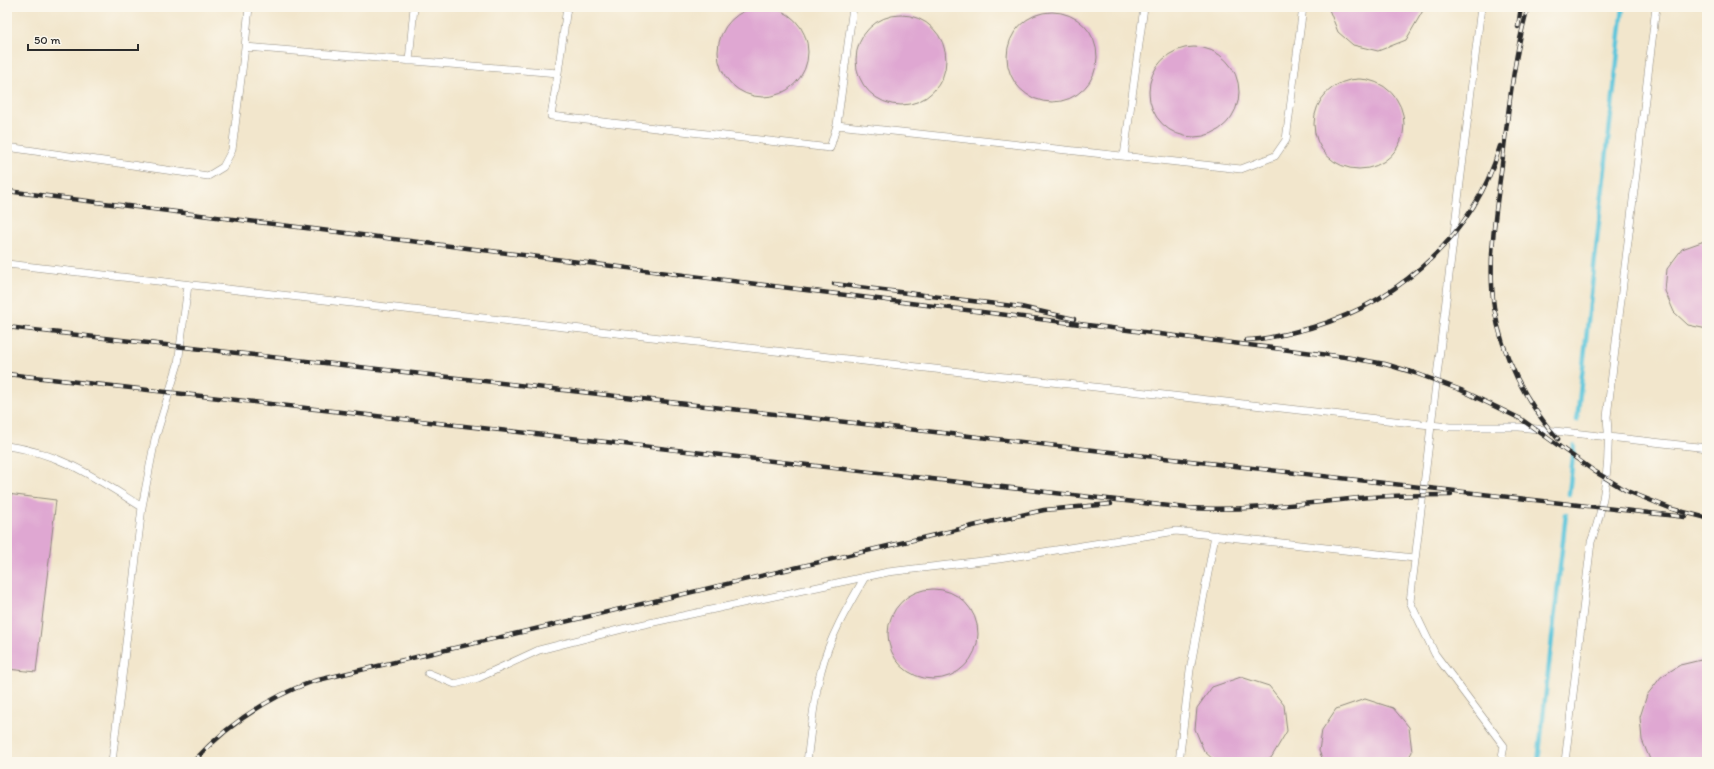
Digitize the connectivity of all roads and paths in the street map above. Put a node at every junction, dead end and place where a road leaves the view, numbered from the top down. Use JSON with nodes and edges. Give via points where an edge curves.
{"nodes":[{"id":1,"x":249,"y":7,"type":"edge"},
{"id":2,"x":414,"y":7,"type":"edge"},
{"id":3,"x":567,"y":7,"type":"edge"},
{"id":4,"x":853,"y":7,"type":"edge"},
{"id":5,"x":1144,"y":7,"type":"edge"},
{"id":6,"x":1303,"y":7,"type":"edge"},
{"id":7,"x":1481,"y":7,"type":"edge"},
{"id":8,"x":1656,"y":7,"type":"edge"},
{"id":9,"x":245,"y":47,"type":"junction"},
{"id":10,"x":409,"y":61,"type":"junction"},
{"id":11,"x":558,"y":73,"type":"junction"},
{"id":12,"x":837,"y":125,"type":"junction"},
{"id":13,"x":7,"y":148,"type":"edge"},
{"id":14,"x":1124,"y":156,"type":"junction"},
{"id":15,"x":7,"y":264,"type":"edge"},
{"id":16,"x":188,"y":285,"type":"junction"},
{"id":17,"x":1430,"y":425,"type":"junction"},
{"id":18,"x":1610,"y":438,"type":"junction"},
{"id":19,"x":7,"y":446,"type":"edge"},
{"id":20,"x":1707,"y":448,"type":"edge"},
{"id":21,"x":142,"y":507,"type":"junction"},
{"id":22,"x":1215,"y":535,"type":"junction"},
{"id":23,"x":1414,"y":558,"type":"junction"},
{"id":24,"x":865,"y":577,"type":"junction"},
{"id":25,"x":428,"y":673,"type":"dead end"},
{"id":26,"x":112,"y":762,"type":"edge"},
{"id":27,"x":807,"y":762,"type":"edge"},
{"id":28,"x":1179,"y":762,"type":"edge"},
{"id":29,"x":1501,"y":762,"type":"edge"},
{"id":30,"x":1565,"y":762,"type":"edge"}],
"edges":[{"from":1,"to":9,"type":"lane"},
{"from":2,"to":10,"type":"lane"},
{"from":3,"to":11,"type":"lane"},
{"from":4,"to":12,"type":"lane"},
{"from":5,"to":14,"type":"lane"},
{"from":6,"to":14,"type":"lane","via":[[1286,140],[1275,156],[1241,169]]},
{"from":7,"to":17,"type":"lane"},
{"from":8,"to":18,"type":"lane","via":[[1607,417]]},
{"from":9,"to":10,"type":"lane"},
{"from":9,"to":13,"type":"lane","via":[[232,150],[223,167],[208,176]]},
{"from":10,"to":11,"type":"lane"},
{"from":11,"to":12,"type":"lane","via":[[551,116],[830,148]]},
{"from":12,"to":14,"type":"lane"},
{"from":15,"to":16,"type":"lane"},
{"from":16,"to":17,"type":"lane"},
{"from":16,"to":21,"type":"lane","via":[[178,364],[155,439]]},
{"from":17,"to":18,"type":"lane","via":[[1519,427]]},
{"from":17,"to":23,"type":"lane"},
{"from":18,"to":20,"type":"lane"},
{"from":18,"to":30,"type":"lane","via":[[1600,519],[1592,542]]},
{"from":19,"to":21,"type":"lane","via":[[31,449],[78,468]]},
{"from":21,"to":26,"type":"lane"},
{"from":22,"to":23,"type":"lane"},
{"from":22,"to":24,"type":"lane","via":[[1176,531]]},
{"from":22,"to":28,"type":"lane","via":[[1190,670]]},
{"from":23,"to":29,"type":"lane","via":[[1410,602],[1435,654],[1504,746]]},
{"from":24,"to":25,"type":"lane","via":[[626,628],[539,650],[478,678],[455,684]]},
{"from":24,"to":27,"type":"lane","via":[[848,606],[821,669]]}]}
